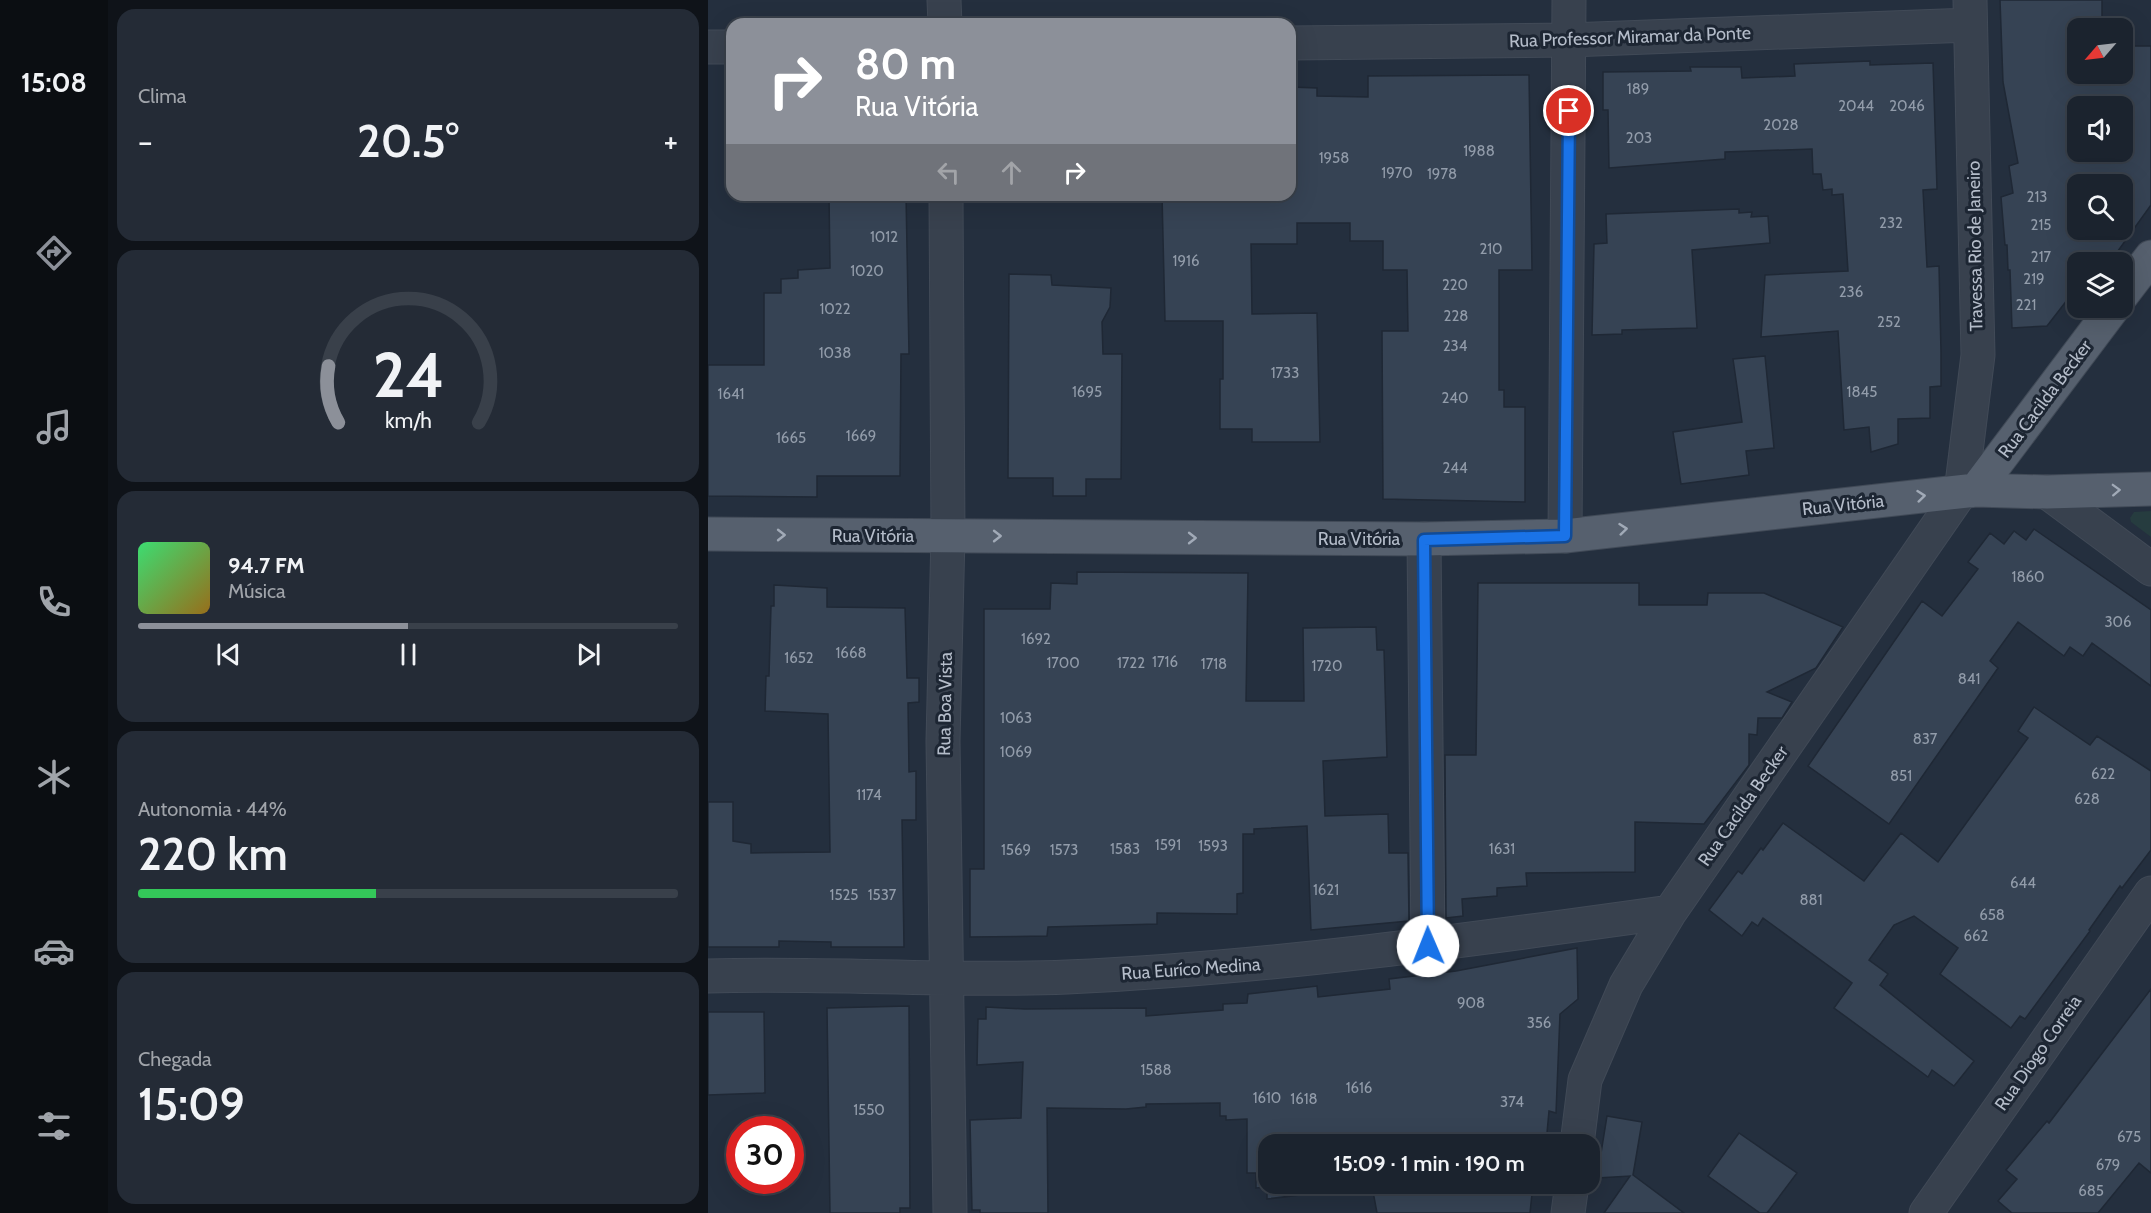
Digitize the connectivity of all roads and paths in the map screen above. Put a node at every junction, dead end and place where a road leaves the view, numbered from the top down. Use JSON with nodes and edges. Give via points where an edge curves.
{"nodes":[{"id":1,"x":944,"y":0,"type":"edge"},
{"id":2,"x":1569,"y":0,"type":"edge"},
{"id":3,"x":1970,"y":13,"type":"edge"},
{"id":4,"x":945,"y":18,"type":"edge"},
{"id":5,"x":1569,"y":40,"type":"junction"},
{"id":6,"x":1296,"y":43,"type":"edge"},
{"id":7,"x":708,"y":47,"type":"edge"},
{"id":8,"x":726,"y":47,"type":"edge"},
{"id":9,"x":946,"y":201,"type":"edge"},
{"id":10,"x":2151,"y":257,"type":"edge"},
{"id":11,"x":2133,"y":281,"type":"edge"},
{"id":12,"x":2105,"y":318,"type":"edge"},
{"id":13,"x":2151,"y":489,"type":"edge"},
{"id":14,"x":1969,"y":491,"type":"junction"},
{"id":15,"x":2047,"y":492,"type":"junction"},
{"id":16,"x":708,"y":534,"type":"edge"},
{"id":17,"x":948,"y":536,"type":"junction"},
{"id":18,"x":1565,"y":536,"type":"junction"},
{"id":19,"x":1424,"y":540,"type":"junction"},
{"id":20,"x":2151,"y":569,"type":"edge"},
{"id":21,"x":2151,"y":893,"type":"edge"},
{"id":22,"x":1670,"y":912,"type":"junction"},
{"id":23,"x":1428,"y":946,"type":"junction"},
{"id":24,"x":708,"y":976,"type":"edge"},
{"id":25,"x":948,"y":977,"type":"junction"},
{"id":26,"x":1578,"y":1134,"type":"edge"},
{"id":27,"x":1571,"y":1194,"type":"edge"},
{"id":28,"x":950,"y":1213,"type":"edge"},
{"id":29,"x":1568,"y":1213,"type":"edge"},
{"id":30,"x":1926,"y":1213,"type":"edge"}],
"edges":[{"from":1,"to":4,"type":"street"},
{"from":2,"to":5,"type":"street"},
{"from":3,"to":5,"type":"street","name":"Rua Professor Miramar da Ponte"},
{"from":3,"to":14,"type":"street","name":"Travessa Rio de Janeiro","via":[[1978,355]]},
{"from":5,"to":6,"type":"street","name":"Rua Professor Miramar da Ponte"},
{"from":5,"to":18,"type":"street"},
{"from":7,"to":8,"type":"street"},
{"from":9,"to":17,"type":"street","name":"Rua Boa Vista"},
{"from":10,"to":11,"type":"main road"},
{"from":12,"to":14,"type":"main road","name":"Rua Cacilda Becker"},
{"from":15,"to":13,"type":"main road","name":"Rua Vitória","one_way":true},
{"from":14,"to":15,"type":"main road","name":"Rua Vitória"},
{"from":18,"to":14,"type":"main road","name":"Rua Vitória","one_way":true},
{"from":14,"to":22,"type":"street","name":"Rua Cacilda Becker"},
{"from":15,"to":20,"type":"street"},
{"from":16,"to":17,"type":"main road","name":"Rua Vitória","one_way":true},
{"from":17,"to":19,"type":"main road","name":"Rua Vitória","one_way":true},
{"from":17,"to":25,"type":"street","name":"Rua Boa Vista","via":[[943,741]]},
{"from":18,"to":19,"type":"main road","name":"Rua Vitória"},
{"from":19,"to":23,"type":"street"},
{"from":21,"to":30,"type":"street","name":"Rua Diogo Correia"},
{"from":22,"to":23,"type":"street","name":"Rua Euríco Medina"},
{"from":22,"to":26,"type":"street","name":"Rua Cacilda Becker","via":[[1626,985],[1585,1080]]},
{"from":23,"to":25,"type":"street","name":"Rua Euríco Medina","via":[[1195,970],[1064,977]]},
{"from":24,"to":25,"type":"street","name":"Rua Euríco Medina"},
{"from":25,"to":28,"type":"street","name":"Rua Boa Vista"},
{"from":27,"to":29,"type":"street"}]}
